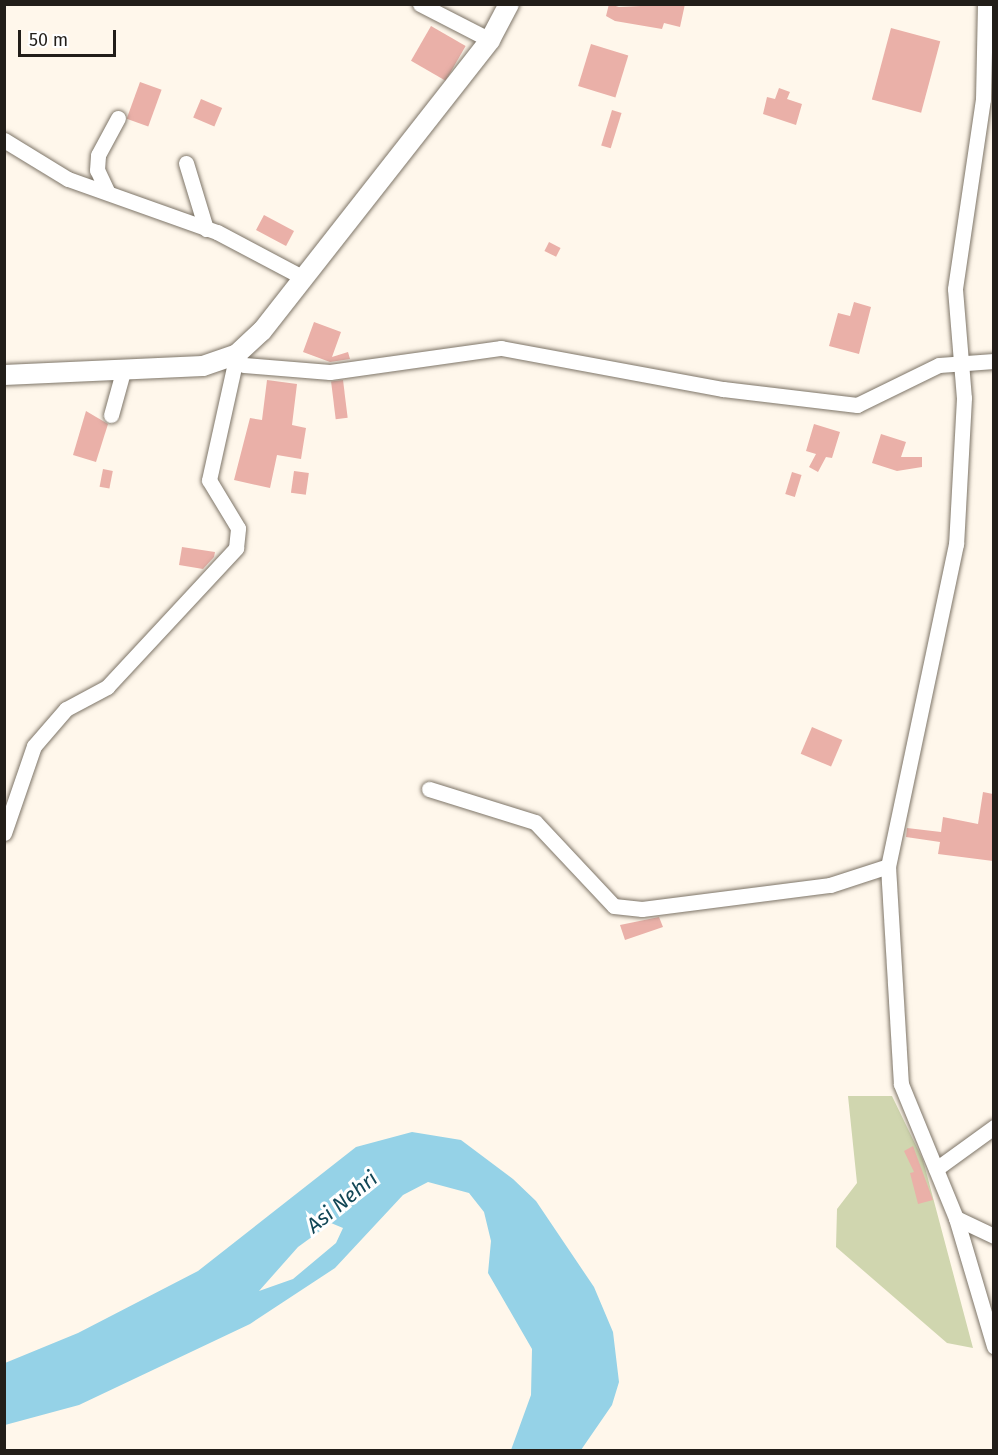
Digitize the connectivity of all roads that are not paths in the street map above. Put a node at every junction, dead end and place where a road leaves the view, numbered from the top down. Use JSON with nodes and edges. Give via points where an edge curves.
{"nodes":[{"id":1,"x":420,"y":4,"type":"edge"},
{"id":2,"x":509,"y":4,"type":"edge"},
{"id":3,"x":985,"y":4,"type":"edge"},
{"id":4,"x":490,"y":40,"type":"junction"},
{"id":5,"x":118,"y":118,"type":"dead end"},
{"id":6,"x":4,"y":140,"type":"edge"},
{"id":7,"x":186,"y":163,"type":"dead end"},
{"id":8,"x":107,"y":190,"type":"junction"},
{"id":9,"x":206,"y":229,"type":"junction"},
{"id":10,"x":304,"y":278,"type":"junction"},
{"id":11,"x":236,"y":357,"type":"junction"},
{"id":12,"x":993,"y":361,"type":"edge"},
{"id":13,"x":962,"y":363,"type":"junction"},
{"id":14,"x":124,"y":368,"type":"junction"},
{"id":15,"x":4,"y":375,"type":"edge"},
{"id":16,"x":111,"y":414,"type":"dead end"},
{"id":17,"x":429,"y":789,"type":"dead end"},
{"id":18,"x":4,"y":833,"type":"edge"},
{"id":19,"x":888,"y":866,"type":"junction"},
{"id":20,"x":993,"y":1127,"type":"edge"},
{"id":21,"x":936,"y":1169,"type":"junction"},
{"id":22,"x":956,"y":1218,"type":"junction"},
{"id":23,"x":993,"y":1236,"type":"edge"},
{"id":24,"x":993,"y":1346,"type":"edge"}],
"edges":[{"from":1,"to":4,"type":"street"},
{"from":2,"to":4,"type":"street"},
{"from":3,"to":13,"type":"street","via":[[983,99],[955,289]]},
{"from":4,"to":10,"type":"street"},
{"from":5,"to":8,"type":"street","via":[[98,155],[97,170]]},
{"from":6,"to":8,"type":"street","via":[[68,179]]},
{"from":7,"to":9,"type":"street"},
{"from":8,"to":9,"type":"street"},
{"from":9,"to":10,"type":"street"},
{"from":10,"to":11,"type":"street"},
{"from":11,"to":13,"type":"street","via":[[330,372],[501,348],[723,389],[856,405],[939,365]]},
{"from":11,"to":14,"type":"street","via":[[204,366]]},
{"from":11,"to":18,"type":"street","via":[[209,480],[238,528],[236,548],[107,687],[66,710],[34,746]]},
{"from":12,"to":13,"type":"street"},
{"from":13,"to":19,"type":"street","via":[[956,544]]},
{"from":14,"to":15,"type":"street"},
{"from":14,"to":16,"type":"street"},
{"from":17,"to":19,"type":"street","via":[[535,822],[614,906],[642,909],[830,885]]},
{"from":19,"to":21,"type":"street","via":[[901,1084]]},
{"from":20,"to":21,"type":"street"},
{"from":21,"to":22,"type":"street"},
{"from":22,"to":23,"type":"street"},
{"from":22,"to":24,"type":"street"}]}
